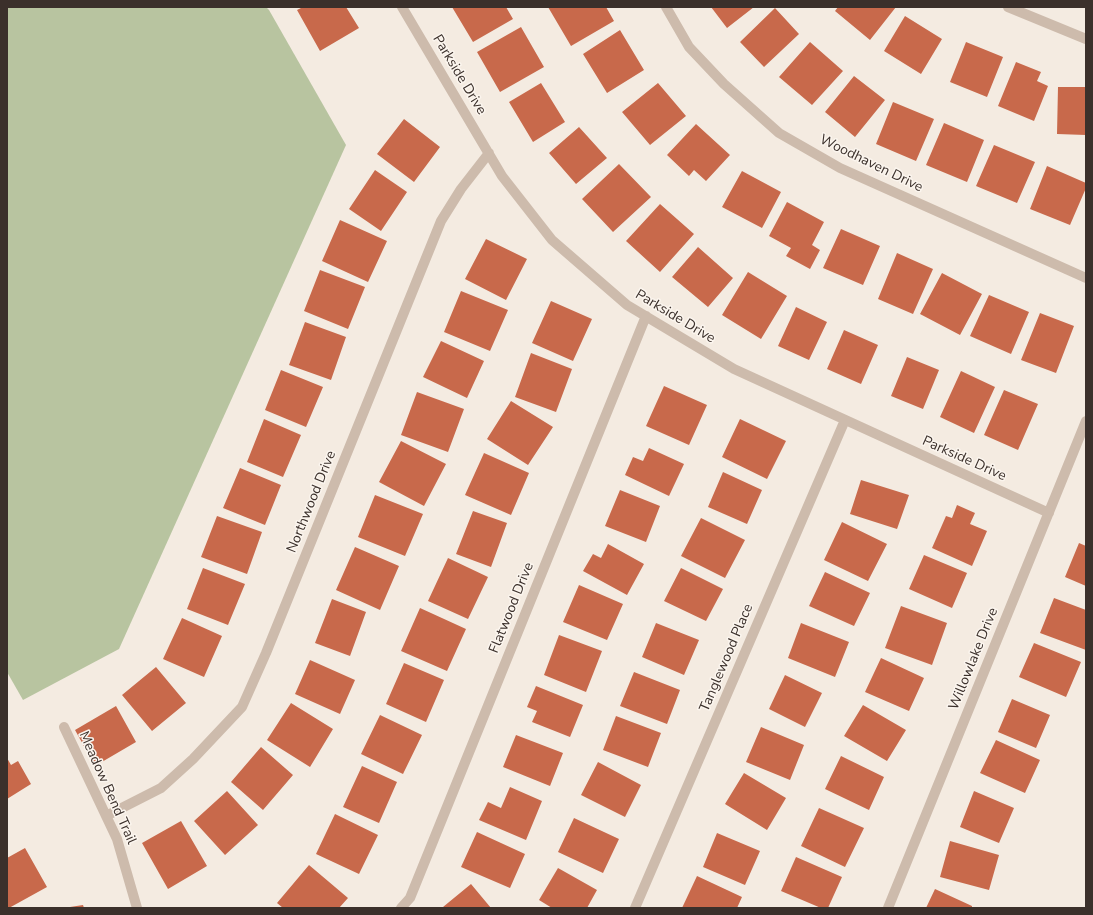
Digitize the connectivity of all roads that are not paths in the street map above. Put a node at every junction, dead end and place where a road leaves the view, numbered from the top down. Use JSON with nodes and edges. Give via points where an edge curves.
{"nodes":[{"id":1,"x":402,"y":7,"type":"edge"},
{"id":2,"x":666,"y":7,"type":"edge"},
{"id":3,"x":1008,"y":7,"type":"edge"},
{"id":4,"x":1086,"y":39,"type":"edge"},
{"id":5,"x":489,"y":153,"type":"junction"},
{"id":6,"x":1086,"y":278,"type":"edge"},
{"id":7,"x":646,"y":316,"type":"junction"},
{"id":8,"x":845,"y":420,"type":"junction"},
{"id":9,"x":1086,"y":421,"type":"edge"},
{"id":10,"x":1049,"y":513,"type":"junction"},
{"id":11,"x":64,"y":727,"type":"dead end"},
{"id":12,"x":106,"y":816,"type":"junction"},
{"id":13,"x":137,"y":908,"type":"edge"},
{"id":14,"x":401,"y":908,"type":"edge"},
{"id":15,"x":634,"y":908,"type":"edge"},
{"id":16,"x":888,"y":908,"type":"edge"}],
"edges":[{"from":1,"to":5,"type":"street","name":"Parkside Drive"},
{"from":2,"to":6,"type":"street","name":"Woodhaven Drive","via":[[690,47],[724,84],[779,133],[840,168]]},
{"from":3,"to":4,"type":"street"},
{"from":5,"to":7,"type":"street","name":"Parkside Drive","via":[[502,176],[552,240],[626,304]]},
{"from":5,"to":12,"type":"street","name":"Northwood Drive","via":[[440,221],[242,707],[193,759],[161,788]]},
{"from":7,"to":8,"type":"street","name":"Parkside Drive","via":[[734,369]]},
{"from":7,"to":14,"type":"street","name":"Flatwood Drive","via":[[410,898]]},
{"from":8,"to":10,"type":"street","name":"Parkside Drive"},
{"from":8,"to":15,"type":"street","name":"Tanglewood Place"},
{"from":9,"to":10,"type":"street","name":"Willowlake Drive"},
{"from":10,"to":16,"type":"street","name":"Willowlake Drive"},
{"from":11,"to":12,"type":"street","name":"Meadow Bend Trail"},
{"from":12,"to":13,"type":"street","name":"Meadow Bend Trail","via":[[117,839]]}]}
